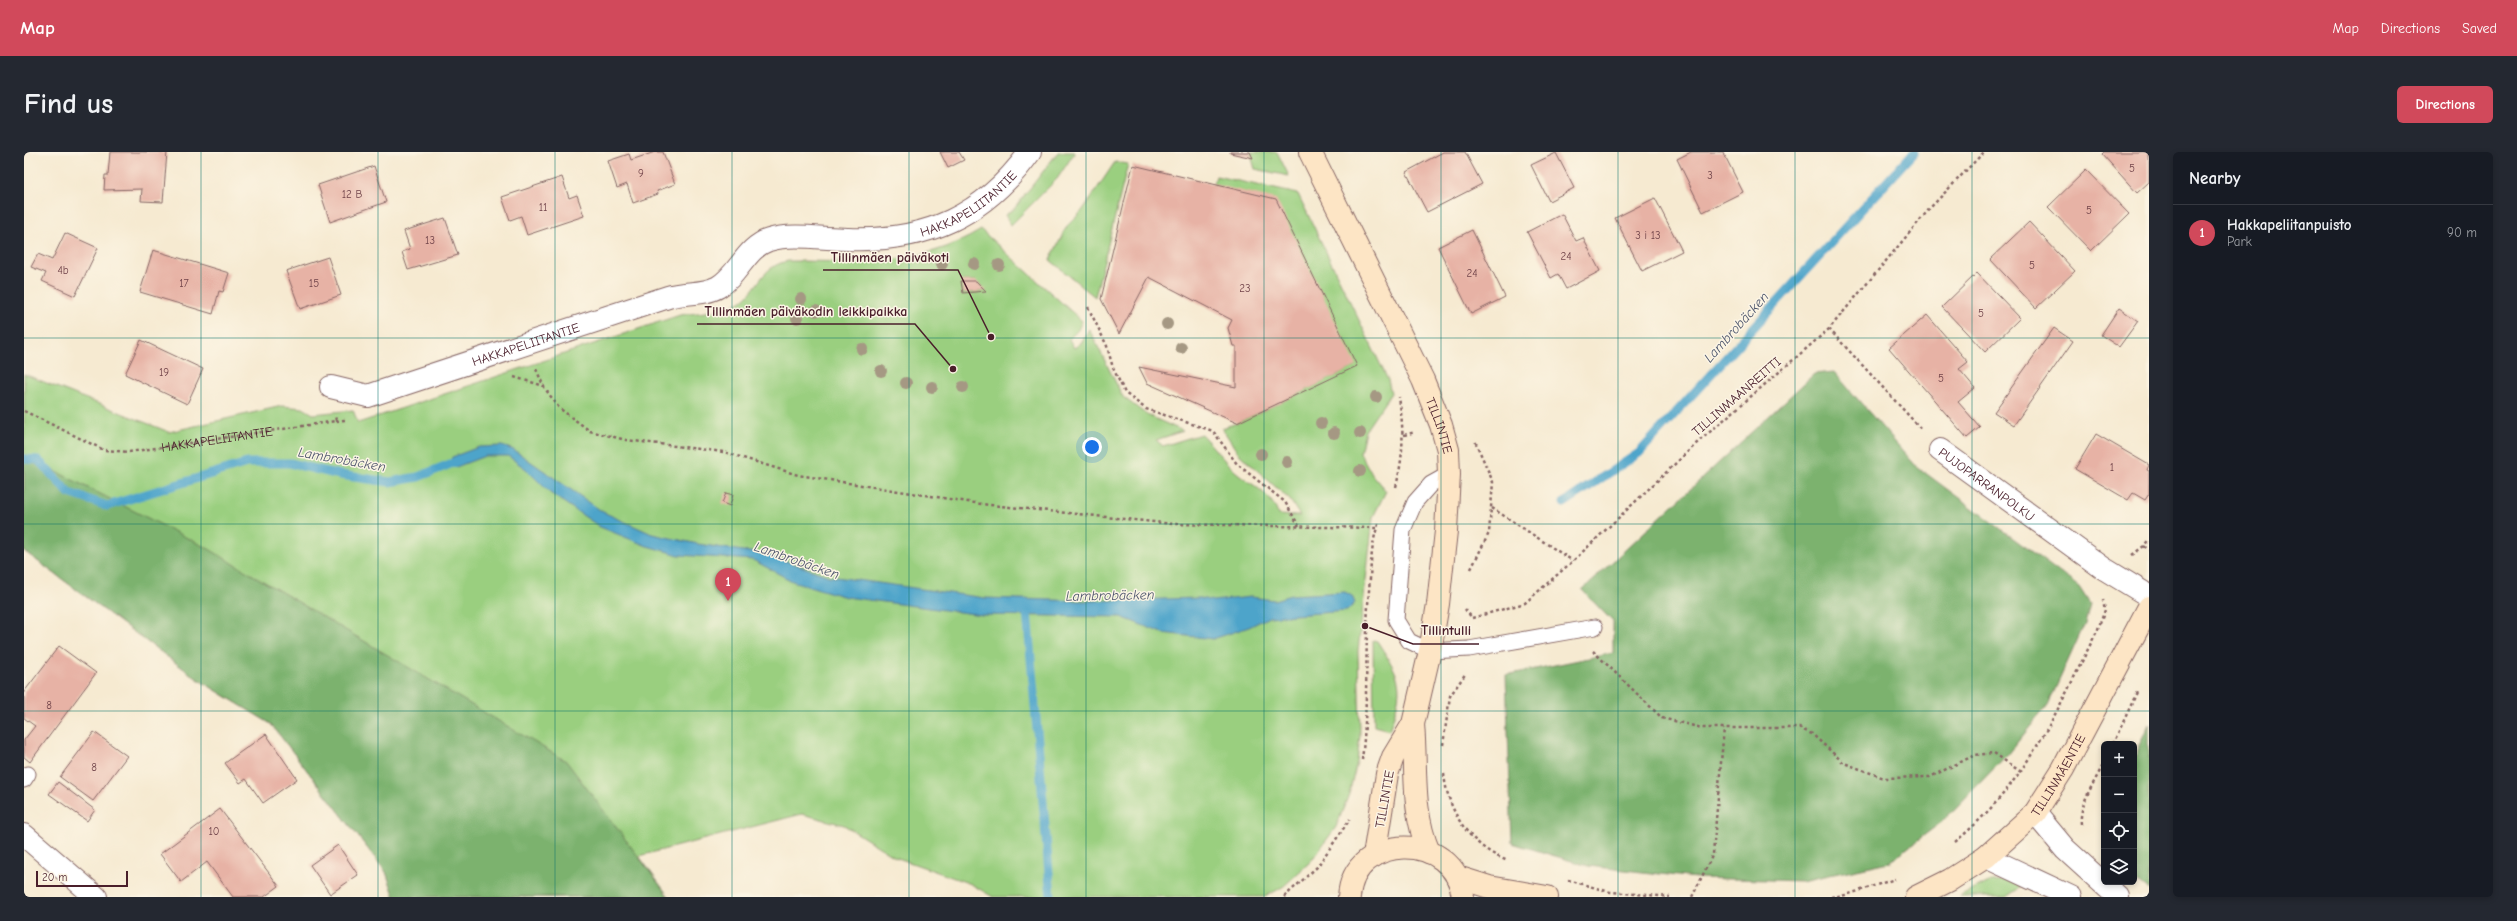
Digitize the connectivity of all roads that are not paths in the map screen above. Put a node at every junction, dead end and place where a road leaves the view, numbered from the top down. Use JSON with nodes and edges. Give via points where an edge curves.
{"nodes":[{"id":1,"x":1030,"y":152,"type":"edge"},
{"id":2,"x":1310,"y":152,"type":"edge"},
{"id":3,"x":331,"y":387,"type":"road end"},
{"id":4,"x":1940,"y":450,"type":"road end"},
{"id":5,"x":1449,"y":474,"type":"junction"},
{"id":6,"x":2149,"y":596,"type":"edge"},
{"id":7,"x":2149,"y":607,"type":"edge"},
{"id":8,"x":1595,"y":627,"type":"dead end"},
{"id":9,"x":1430,"y":651,"type":"junction"},
{"id":10,"x":1413,"y":724,"type":"junction"},
{"id":11,"x":2035,"y":813,"type":"junction"},
{"id":12,"x":24,"y":835,"type":"edge"},
{"id":13,"x":1429,"y":852,"type":"junction"},
{"id":14,"x":1374,"y":856,"type":"junction"},
{"id":15,"x":1986,"y":857,"type":"junction"},
{"id":16,"x":1457,"y":877,"type":"junction"},
{"id":17,"x":1347,"y":896,"type":"edge"},
{"id":18,"x":96,"y":897,"type":"edge"},
{"id":19,"x":1463,"y":897,"type":"edge"},
{"id":20,"x":1547,"y":897,"type":"edge"},
{"id":21,"x":1916,"y":897,"type":"edge"},
{"id":22,"x":2071,"y":897,"type":"edge"},
{"id":23,"x":2118,"y":897,"type":"edge"}],
"edges":[{"from":1,"to":3,"type":"street","name":"HAKKAPELIITANTIE","via":[[1012,177],[985,201],[947,223],[900,237],[857,240],[768,240],[755,248],[719,286],[707,291],[683,292],[668,296],[368,396]]},
{"from":2,"to":5,"type":"street","name":"TILLINTIE","via":[[1423,380],[1441,424],[1448,450]]},
{"from":4,"to":6,"type":"street","name":"PUJOPARRANPOLKU","via":[[2114,575]]},
{"from":5,"to":9,"type":"street","name":"TILLINTIE","via":[[1440,582]]},
{"from":5,"to":9,"type":"lane","via":[[1431,484],[1415,502],[1403,530],[1396,620],[1409,641]]},
{"from":7,"to":11,"type":"street","name":"TILLINMÄENTIE","via":[[2063,769]]},
{"from":8,"to":9,"type":"lane","via":[[1469,649]]},
{"from":9,"to":10,"type":"street","name":"TILLINTIE"},
{"from":10,"to":13,"type":"street","name":"TILLINTIE","via":[[1416,800],[1420,830]]},
{"from":10,"to":14,"type":"street","name":"TILLINTIE","via":[[1393,757],[1387,774]]},
{"from":11,"to":15,"type":"street","name":"TILLINMÄENTIE"},
{"from":11,"to":23,"type":"street","via":[[2065,849]]},
{"from":12,"to":18,"type":"street"},
{"from":13,"to":14,"type":"street","via":[[1415,847],[1401,847]]},
{"from":13,"to":16,"type":"street","via":[[1440,858]]},
{"from":14,"to":17,"type":"street","via":[[1358,872]]},
{"from":15,"to":21,"type":"street","name":"TILLINMÄENTIE","via":[[1950,880]]},
{"from":15,"to":22,"type":"street"},
{"from":16,"to":19,"type":"street"},
{"from":16,"to":20,"type":"street","via":[[1490,887]]}]}
